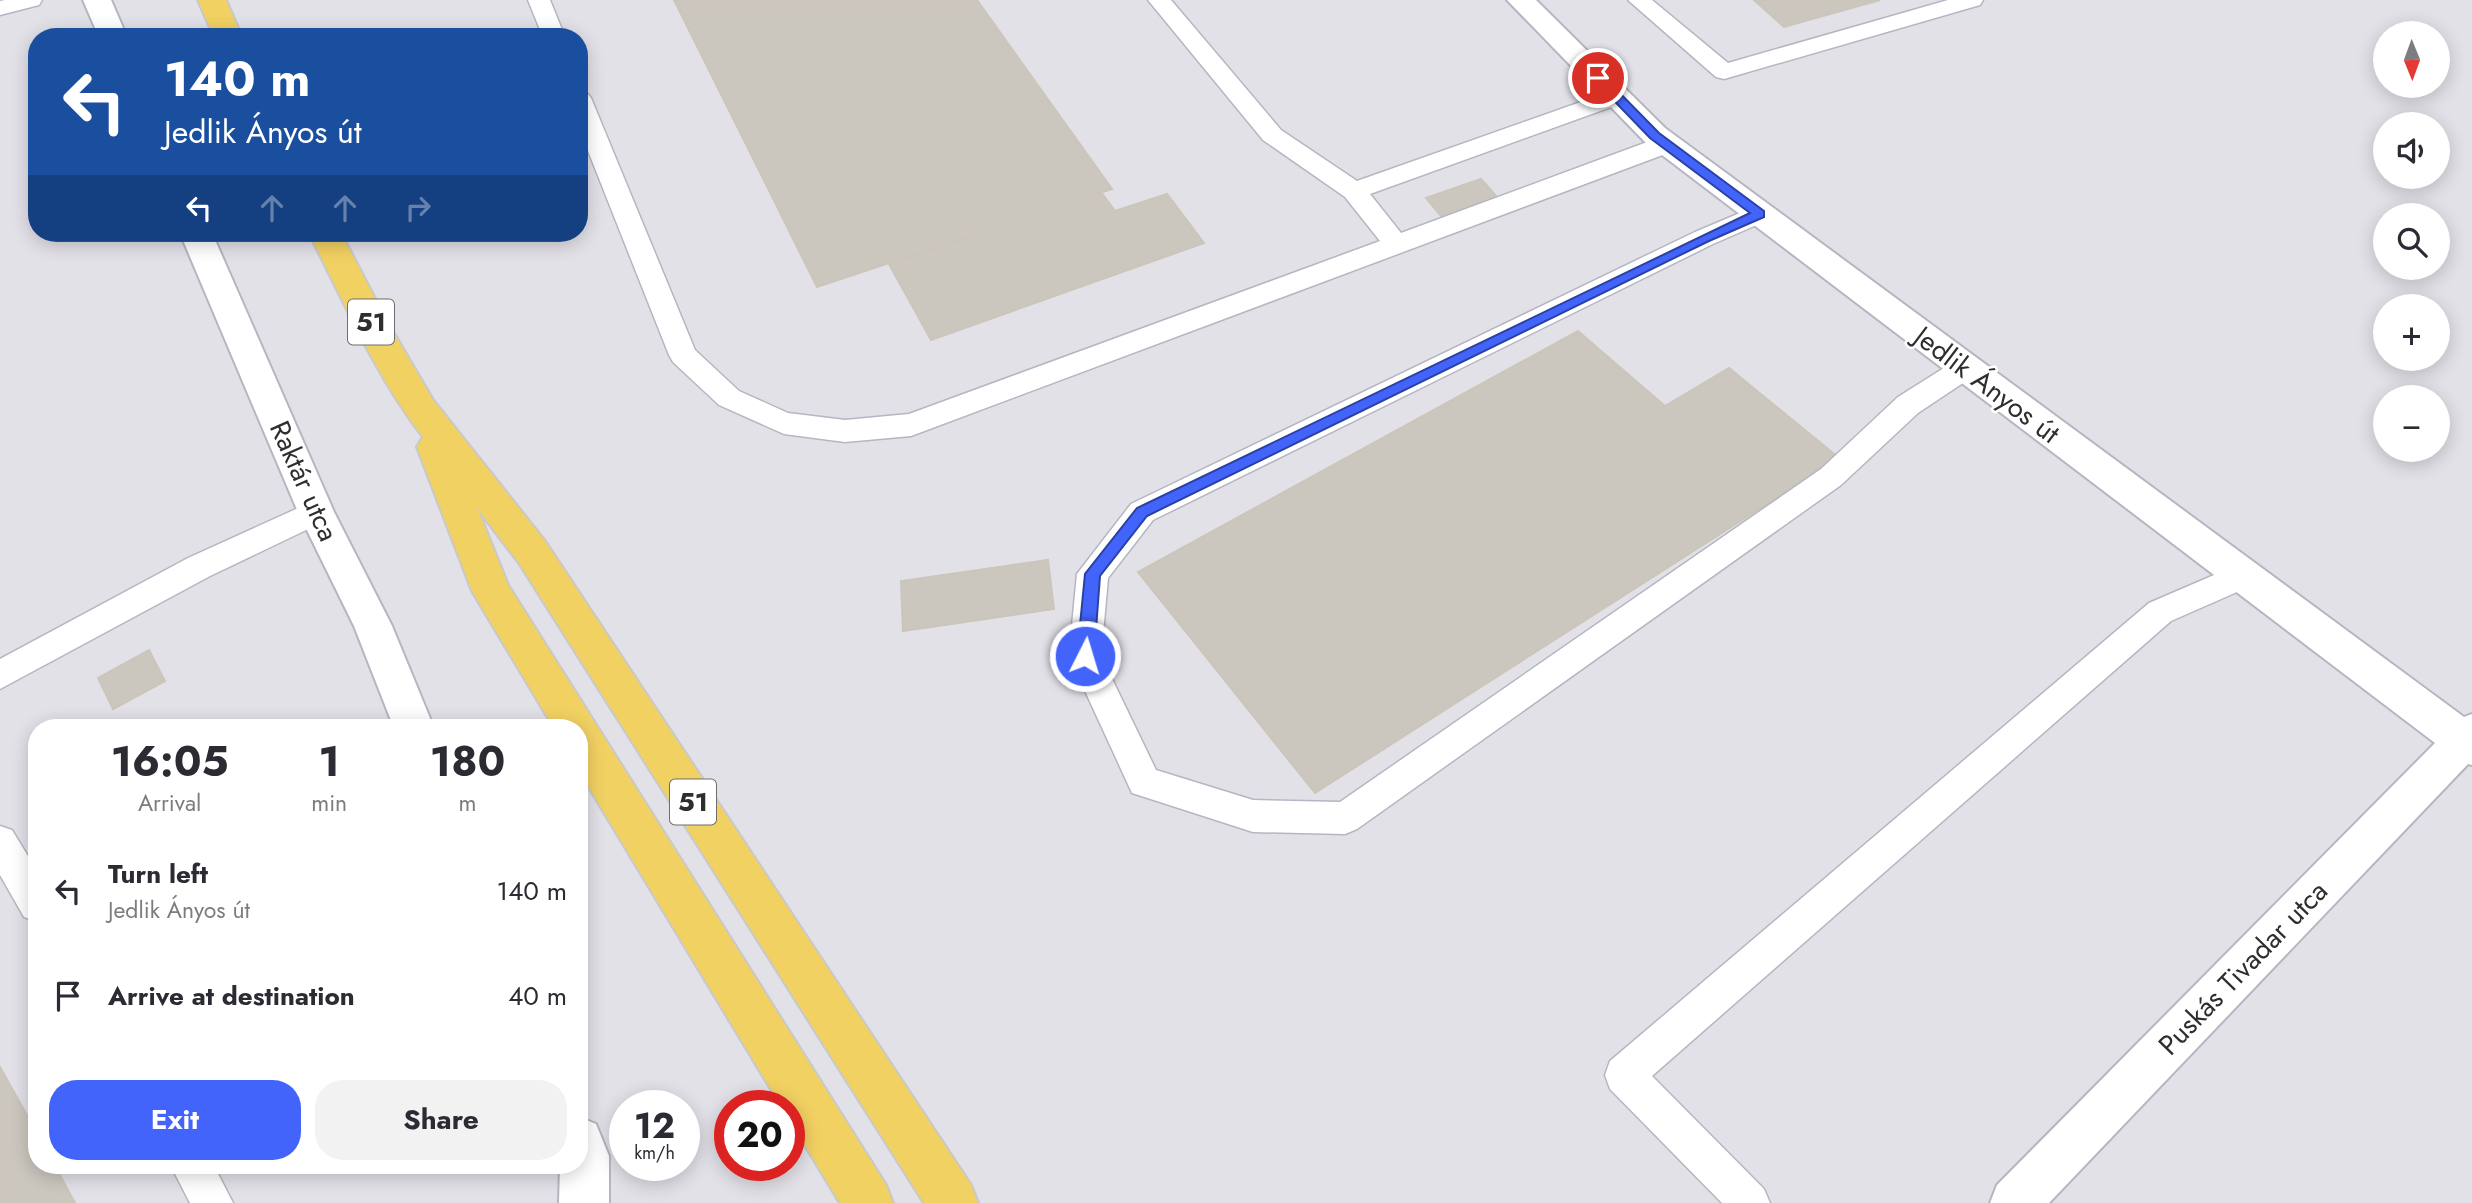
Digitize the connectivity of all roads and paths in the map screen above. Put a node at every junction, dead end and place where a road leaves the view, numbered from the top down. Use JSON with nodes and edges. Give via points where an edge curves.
{"nodes":[{"id":1,"x":31,"y":0,"type":"edge"},
{"id":2,"x":97,"y":0,"type":"edge"},
{"id":3,"x":212,"y":0,"type":"edge"},
{"id":4,"x":539,"y":0,"type":"edge"},
{"id":5,"x":1159,"y":0,"type":"edge"},
{"id":6,"x":1521,"y":0,"type":"edge"},
{"id":7,"x":1639,"y":0,"type":"edge"},
{"id":8,"x":1972,"y":0,"type":"edge"},
{"id":9,"x":0,"y":8,"type":"edge"},
{"id":10,"x":109,"y":28,"type":"edge"},
{"id":11,"x":224,"y":28,"type":"edge"},
{"id":12,"x":550,"y":28,"type":"edge"},
{"id":13,"x":1617,"y":97,"type":"junction"},
{"id":14,"x":588,"y":120,"type":"edge"},
{"id":15,"x":1667,"y":144,"type":"junction"},
{"id":16,"x":1354,"y":191,"type":"junction"},
{"id":17,"x":1759,"y":214,"type":"junction"},
{"id":18,"x":200,"y":242,"type":"edge"},
{"id":19,"x":330,"y":242,"type":"edge"},
{"id":20,"x":1396,"y":244,"type":"junction"},
{"id":21,"x":1965,"y":368,"type":"junction"},
{"id":22,"x":421,"y":409,"type":"junction"},
{"id":23,"x":316,"y":512,"type":"junction"},
{"id":24,"x":2242,"y":576,"type":"junction"},
{"id":25,"x":0,"y":674,"type":"edge"},
{"id":26,"x":410,"y":719,"type":"edge"},
{"id":27,"x":570,"y":719,"type":"edge"},
{"id":28,"x":2469,"y":740,"type":"edge"},
{"id":29,"x":588,"y":749,"type":"edge"},
{"id":30,"x":0,"y":842,"type":"edge"},
{"id":31,"x":28,"y":890,"type":"edge"},
{"id":32,"x":196,"y":1174,"type":"edge"},
{"id":33,"x":585,"y":1174,"type":"edge"},
{"id":34,"x":213,"y":1203,"type":"edge"},
{"id":35,"x":584,"y":1203,"type":"edge"},
{"id":36,"x":868,"y":1203,"type":"edge"},
{"id":37,"x":953,"y":1203,"type":"edge"},
{"id":38,"x":1749,"y":1203,"type":"edge"},
{"id":39,"x":2015,"y":1203,"type":"edge"}],
"edges":[{"from":1,"to":9,"type":"lane"},
{"from":2,"to":10,"type":"street"},
{"from":3,"to":11,"type":"main road"},
{"from":4,"to":12,"type":"lane"},
{"from":5,"to":16,"type":"lane","via":[[1272,135]]},
{"from":6,"to":13,"type":"street","name":"Jedlik Ányos út"},
{"from":7,"to":8,"type":"lane","via":[[1724,72]]},
{"from":13,"to":15,"type":"street","name":"Jedlik Ányos út"},
{"from":13,"to":16,"type":"lane"},
{"from":14,"to":20,"type":"lane","via":[[684,355],[729,398],[784,423],[845,431],[911,425]]},
{"from":15,"to":17,"type":"street","name":"Jedlik Ányos út"},
{"from":15,"to":20,"type":"lane"},
{"from":16,"to":20,"type":"lane"},
{"from":17,"to":21,"type":"street","name":"Jedlik Ányos út"},
{"from":17,"to":21,"type":"lane","via":[[1142,512],[1093,574],[1085,656],[1144,782],[1253,816],[1345,818],[1831,477],[1908,405]]},
{"from":18,"to":23,"type":"street","name":"Raktár utca"},
{"from":19,"to":22,"type":"main road","number":"51"},
{"from":21,"to":24,"type":"street","name":"Jedlik Ányos út"},
{"from":22,"to":27,"type":"main road","number":"51","via":[[491,592]]},
{"from":22,"to":37,"type":"main road","number":"51","via":[[532,552]]},
{"from":23,"to":25,"type":"lane","via":[[199,567]]},
{"from":23,"to":26,"type":"street","name":"Raktár utca","via":[[373,626]]},
{"from":24,"to":28,"type":"street","name":"Jedlik Ányos út"},
{"from":24,"to":38,"type":"lane","via":[[2160,612],[1623,1075]]},
{"from":28,"to":39,"type":"street","name":"Puskás Tivadar utca"},
{"from":29,"to":36,"type":"main road","number":"51"},
{"from":30,"to":31,"type":"lane"},
{"from":32,"to":34,"type":"lane"},
{"from":33,"to":35,"type":"street"}]}
